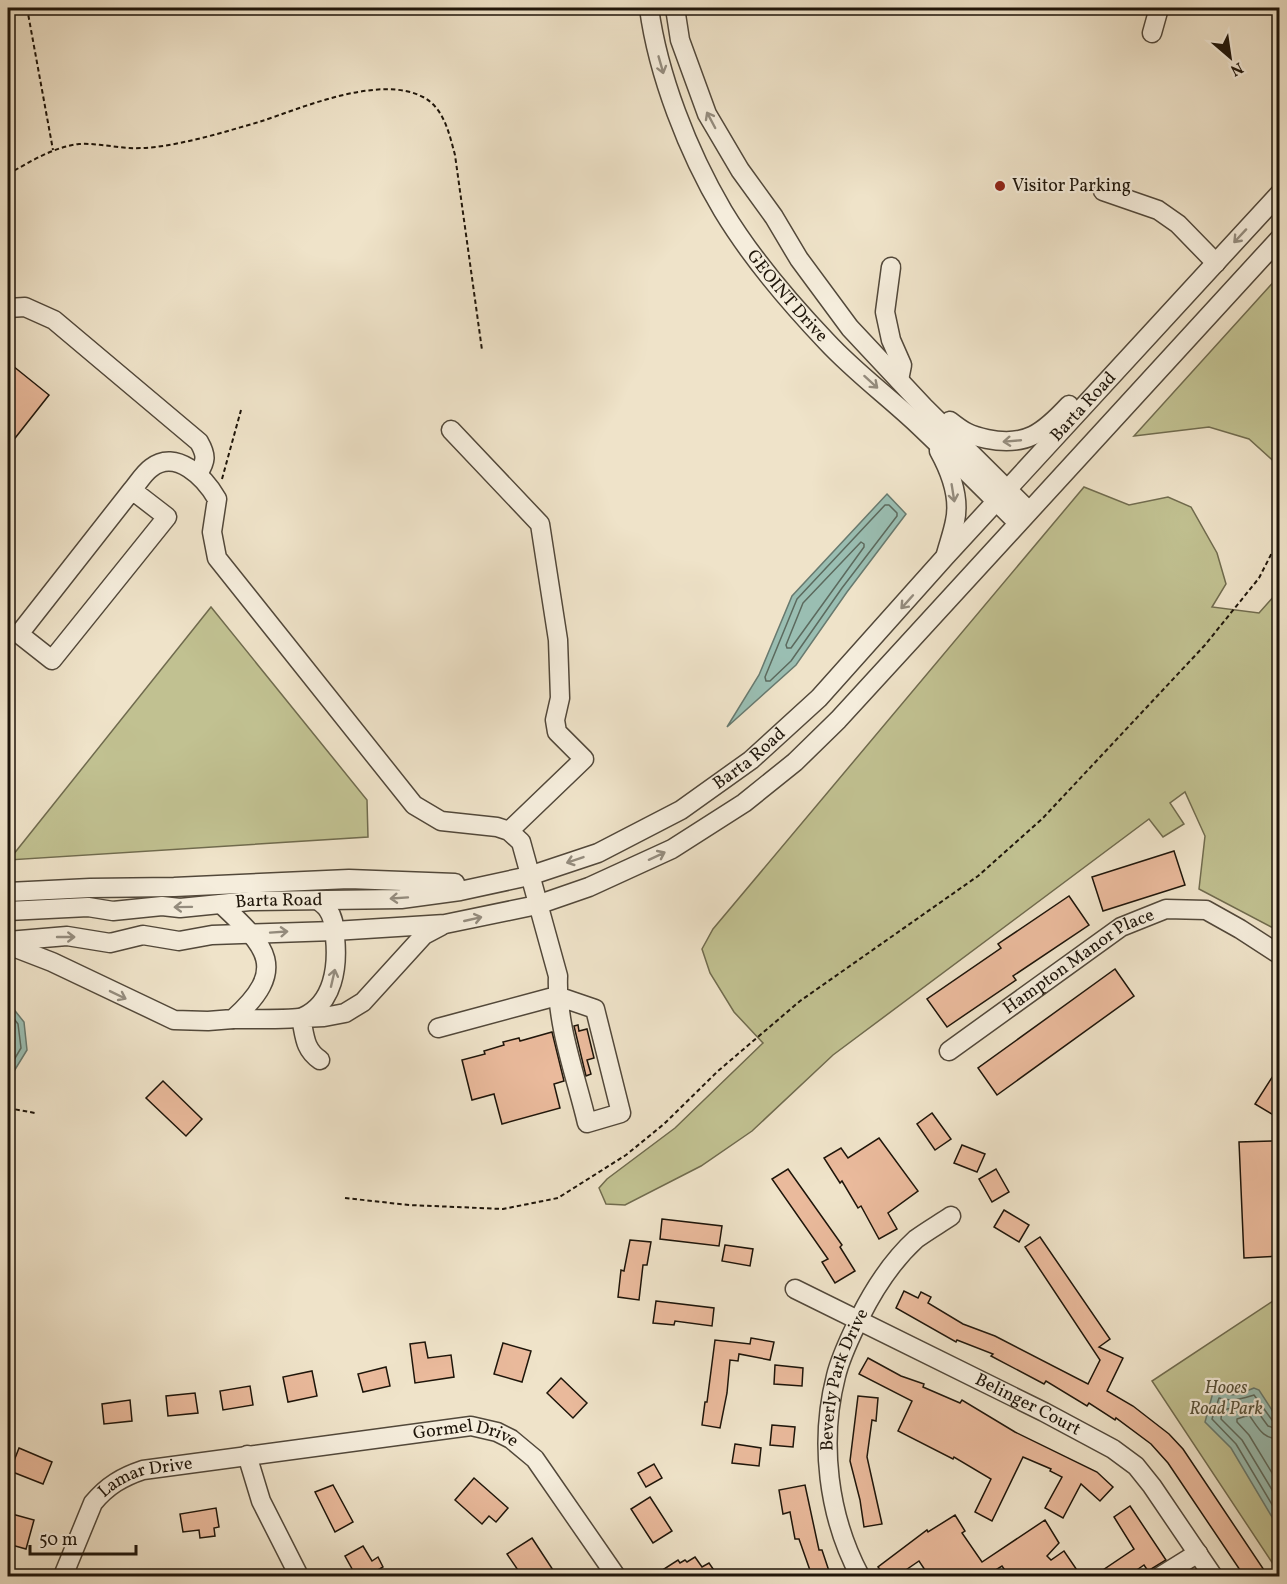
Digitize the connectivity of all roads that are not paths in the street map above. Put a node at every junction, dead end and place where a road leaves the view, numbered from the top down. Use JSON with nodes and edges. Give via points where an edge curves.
{"nodes":[{"id":1,"x":649,"y":8,"type":"edge"},
{"id":2,"x":675,"y":8,"type":"edge"},
{"id":3,"x":1159,"y":8,"type":"edge"},
{"id":4,"x":1152,"y":33,"type":"dead end"},
{"id":5,"x":740,"y":170,"type":"junction"},
{"id":6,"x":1103,"y":191,"type":"dead end"},
{"id":7,"x":1280,"y":193,"type":"edge"},
{"id":8,"x":1280,"y":238,"type":"edge"},
{"id":9,"x":1216,"y":263,"type":"junction"},
{"id":10,"x":891,"y":267,"type":"dead end"},
{"id":11,"x":1184,"y":298,"type":"junction"},
{"id":12,"x":8,"y":308,"type":"edge"},
{"id":13,"x":885,"y":312,"type":"junction"},
{"id":14,"x":855,"y":333,"type":"junction"},
{"id":15,"x":842,"y":356,"type":"junction"},
{"id":16,"x":899,"y":380,"type":"junction"},
{"id":17,"x":920,"y":403,"type":"junction"},
{"id":18,"x":451,"y":430,"type":"dead end"},
{"id":19,"x":932,"y":439,"type":"junction"},
{"id":20,"x":198,"y":474,"type":"junction"},
{"id":21,"x":132,"y":490,"type":"junction"},
{"id":22,"x":1001,"y":496,"type":"junction"},
{"id":23,"x":1024,"y":517,"type":"junction"},
{"id":24,"x":945,"y":557,"type":"junction"},
{"id":25,"x":509,"y":831,"type":"junction"},
{"id":26,"x":529,"y":876,"type":"junction"},
{"id":27,"x":477,"y":887,"type":"junction"},
{"id":28,"x":27,"y":891,"type":"junction"},
{"id":29,"x":8,"y":892,"type":"edge"},
{"id":30,"x":8,"y":899,"type":"edge"},
{"id":31,"x":318,"y":900,"type":"junction"},
{"id":32,"x":221,"y":904,"type":"junction"},
{"id":33,"x":537,"y":905,"type":"junction"},
{"id":34,"x":8,"y":911,"type":"edge"},
{"id":35,"x":445,"y":924,"type":"junction"},
{"id":36,"x":334,"y":931,"type":"junction"},
{"id":37,"x":253,"y":934,"type":"junction"},
{"id":38,"x":8,"y":943,"type":"edge"},
{"id":39,"x":1280,"y":955,"type":"edge"},
{"id":40,"x":557,"y":996,"type":"junction"},
{"id":41,"x":302,"y":1018,"type":"junction"},
{"id":42,"x":233,"y":1019,"type":"junction"},
{"id":43,"x":438,"y":1028,"type":"dead end"},
{"id":44,"x":949,"y":1051,"type":"dead end"},
{"id":45,"x":320,"y":1060,"type":"dead end"},
{"id":46,"x":951,"y":1216,"type":"dead end"},
{"id":47,"x":795,"y":1289,"type":"dead end"},
{"id":48,"x":859,"y":1320,"type":"junction"},
{"id":49,"x":247,"y":1455,"type":"junction"},
{"id":50,"x":1198,"y":1553,"type":"junction"},
{"id":51,"x":63,"y":1576,"type":"edge"},
{"id":52,"x":299,"y":1576,"type":"edge"},
{"id":53,"x":616,"y":1576,"type":"edge"},
{"id":54,"x":860,"y":1576,"type":"edge"},
{"id":55,"x":1161,"y":1576,"type":"edge"},
{"id":56,"x":1213,"y":1576,"type":"edge"}],
"edges":[{"from":1,"to":15,"type":"street","name":"GEOINT Drive","one_way":true,"via":[[669,94],[723,210],[772,280]]},
{"from":5,"to":2,"type":"street","name":"GEOINT Drive","one_way":true,"via":[[707,114],[680,40]]},
{"from":3,"to":4,"type":"street"},
{"from":5,"to":14,"type":"street","name":"GEOINT Drive","via":[[810,251],[846,309]]},
{"from":5,"to":14,"type":"street","name":"GEOINT Drive","via":[[753,204],[789,267],[832,319]]},
{"from":6,"to":9,"type":"street","via":[[1158,210],[1178,224]]},
{"from":7,"to":9,"type":"street","name":"Barta Road","one_way":true},
{"from":8,"to":23,"type":"street","name":"Barta Road"},
{"from":9,"to":11,"type":"street","name":"Barta Road"},
{"from":10,"to":13,"type":"street"},
{"from":11,"to":17,"type":"street","one_way":true,"via":[[1037,434],[1005,443],[966,434]]},
{"from":11,"to":22,"type":"street","name":"Barta Road"},
{"from":12,"to":20,"type":"street","via":[[25,307],[54,320],[199,442],[205,462]]},
{"from":13,"to":14,"type":"street"},
{"from":13,"to":16,"type":"street","via":[[902,365]]},
{"from":14,"to":15,"type":"street"},
{"from":14,"to":16,"type":"street","name":"GEOINT Drive"},
{"from":15,"to":19,"type":"street","name":"GEOINT Drive","one_way":true},
{"from":16,"to":17,"type":"street","name":"GEOINT Drive"},
{"from":17,"to":22,"type":"street","name":"GEOINT Drive"},
{"from":18,"to":25,"type":"street","via":[[540,524],[558,640],[557,732],[584,759]]},
{"from":19,"to":22,"type":"street","name":"GEOINT Drive"},
{"from":19,"to":24,"type":"street","one_way":true,"via":[[948,467],[954,492],[956,519]]},
{"from":20,"to":21,"type":"street","via":[[181,463],[159,463]]},
{"from":20,"to":25,"type":"street","via":[[217,499],[212,532],[217,558],[414,805],[441,821]]},
{"from":21,"to":21,"type":"street","via":[[19,634],[52,660],[167,518]]},
{"from":22,"to":23,"type":"street","name":"GEOINT Drive"},
{"from":22,"to":24,"type":"street","name":"Barta Road"},
{"from":33,"to":23,"type":"street","name":"Barta Road","one_way":true,"via":[[590,887],[672,849],[761,790],[838,720]]},
{"from":24,"to":26,"type":"street","name":"Barta Road","one_way":true,"via":[[819,698],[751,760],[681,810],[598,853]]},
{"from":25,"to":26,"type":"street","via":[[520,842]]},
{"from":26,"to":27,"type":"street","name":"Barta Road"},
{"from":26,"to":33,"type":"street"},
{"from":27,"to":28,"type":"street","via":[[448,882],[349,879]]},
{"from":27,"to":31,"type":"street","name":"Barta Road","one_way":true,"via":[[401,898]]},
{"from":28,"to":29,"type":"street"},
{"from":28,"to":30,"type":"street"},
{"from":31,"to":32,"type":"street","name":"Barta Road"},
{"from":31,"to":36,"type":"street","via":[[328,909]]},
{"from":32,"to":34,"type":"street","name":"Barta Road","one_way":true,"via":[[113,911],[88,907]]},
{"from":32,"to":37,"type":"street"},
{"from":35,"to":33,"type":"street","name":"Barta Road","one_way":true},
{"from":33,"to":40,"type":"street","via":[[558,976]]},
{"from":35,"to":36,"type":"street","name":"Barta Road"},
{"from":35,"to":41,"type":"street","via":[[424,935],[363,1002],[345,1012]]},
{"from":37,"to":36,"type":"street","name":"Barta Road","one_way":true},
{"from":41,"to":36,"type":"street","one_way":true,"via":[[320,1004],[330,989],[336,967]]},
{"from":38,"to":37,"type":"street","name":"Barta Road","one_way":true,"via":[[67,936],[110,943],[143,935],[179,940]]},
{"from":37,"to":42,"type":"street","via":[[261,945],[266,976],[255,996]]},
{"from":38,"to":42,"type":"street","one_way":true,"via":[[174,1020]]},
{"from":39,"to":44,"type":"street","name":"Hampton Manor Place","via":[[1206,910],[1166,909],[1121,927]]},
{"from":40,"to":40,"type":"street","via":[[588,1123],[621,1113],[596,1009]]},
{"from":40,"to":43,"type":"street"},
{"from":41,"to":42,"type":"street"},
{"from":41,"to":45,"type":"street","via":[[310,1054]]},
{"from":46,"to":48,"type":"street","name":"Beverly Park Drive","via":[[899,1256]]},
{"from":47,"to":48,"type":"street","name":"Belinger Court"},
{"from":48,"to":50,"type":"street","name":"Belinger Court","via":[[1113,1449],[1136,1466]]},
{"from":48,"to":54,"type":"street","name":"Beverly Park Drive","via":[[836,1376],[827,1451],[837,1519]]},
{"from":49,"to":51,"type":"street","name":"Lamar Drive","via":[[143,1470],[120,1478],[93,1503]]},
{"from":49,"to":52,"type":"street","via":[[261,1501]]},
{"from":49,"to":53,"type":"street","name":"Gormel Drive","via":[[453,1427],[471,1426],[497,1432],[535,1459]]},
{"from":50,"to":55,"type":"street"},
{"from":50,"to":56,"type":"street","name":"Belinger Court"}]}
